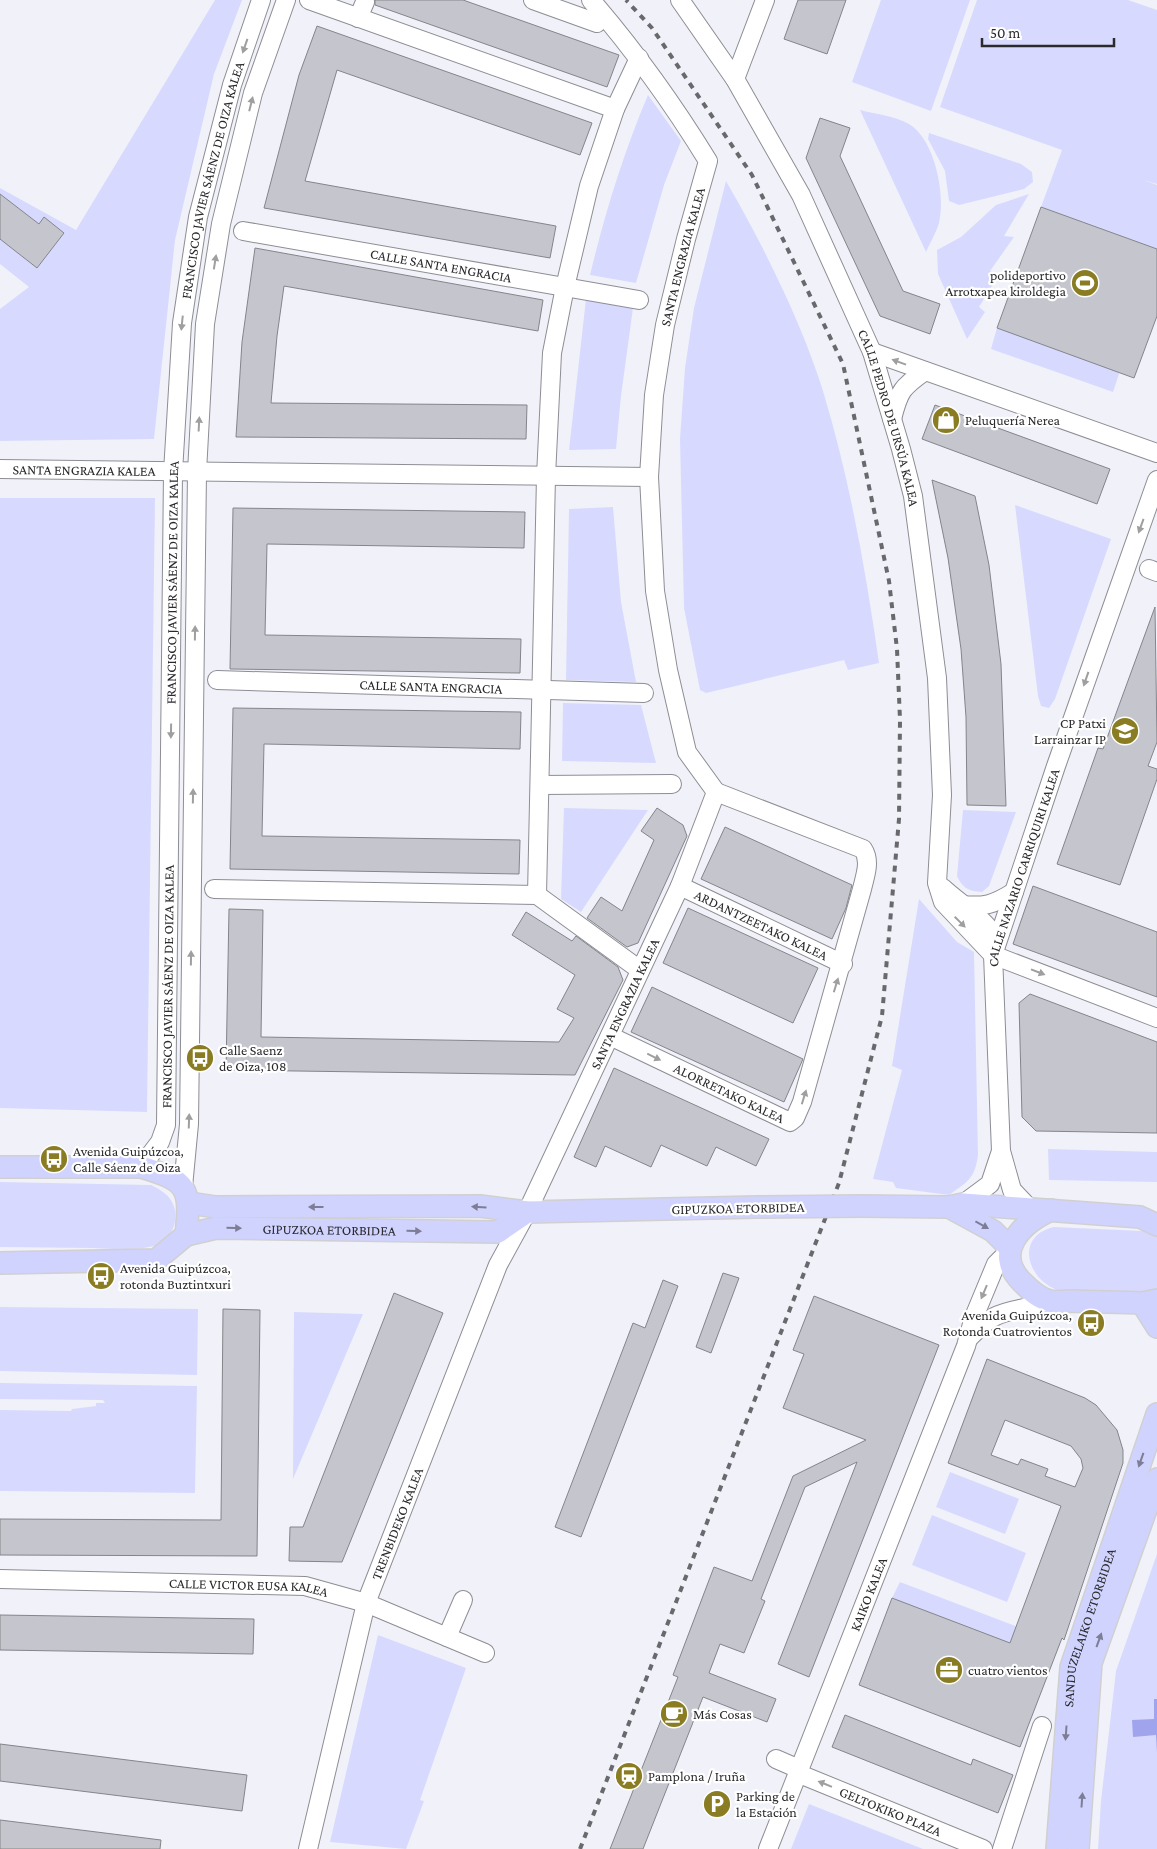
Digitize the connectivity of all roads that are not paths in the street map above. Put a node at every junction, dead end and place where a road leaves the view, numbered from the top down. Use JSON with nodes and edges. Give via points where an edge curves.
{"nodes":[{"id":1,"x":261,"y":0,"type":"edge"},
{"id":2,"x":286,"y":0,"type":"edge"},
{"id":3,"x":309,"y":0,"type":"edge"},
{"id":4,"x":533,"y":0,"type":"edge"},
{"id":5,"x":591,"y":0,"type":"edge"},
{"id":6,"x":680,"y":0,"type":"edge"},
{"id":7,"x":765,"y":0,"type":"edge"},
{"id":8,"x":597,"y":23,"type":"dead end"},
{"id":9,"x":639,"y":58,"type":"junction"},
{"id":10,"x":735,"y":79,"type":"junction"},
{"id":11,"x":615,"y":109,"type":"junction"},
{"id":12,"x":244,"y":231,"type":"dead end"},
{"id":13,"x":565,"y":287,"type":"junction"},
{"id":14,"x":639,"y":300,"type":"dead end"},
{"id":15,"x":872,"y":352,"type":"junction"},
{"id":16,"x":926,"y":371,"type":"junction"},
{"id":17,"x":892,"y":419,"type":"junction"},
{"id":18,"x":1157,"y":453,"type":"edge"},
{"id":19,"x":0,"y":469,"type":"edge"},
{"id":20,"x":173,"y":472,"type":"junction"},
{"id":21,"x":196,"y":472,"type":"junction"},
{"id":22,"x":546,"y":476,"type":"junction"},
{"id":23,"x":649,"y":477,"type":"junction"},
{"id":24,"x":1157,"y":480,"type":"edge"},
{"id":25,"x":217,"y":680,"type":"dead end"},
{"id":26,"x":542,"y":692,"type":"junction"},
{"id":27,"x":644,"y":693,"type":"dead end"},
{"id":28,"x":672,"y":784,"type":"dead end"},
{"id":29,"x":540,"y":785,"type":"junction"},
{"id":30,"x":716,"y":792,"type":"junction"},
{"id":31,"x":938,"y":883,"type":"junction"},
{"id":32,"x":680,"y":886,"type":"junction"},
{"id":33,"x":214,"y":888,"type":"dead end"},
{"id":34,"x":1014,"y":892,"type":"junction"},
{"id":35,"x":538,"y":895,"type":"junction"},
{"id":36,"x":960,"y":904,"type":"junction"},
{"id":37,"x":994,"y":947,"type":"junction"},
{"id":38,"x":843,"y":964,"type":"junction"},
{"id":39,"x":640,"y":970,"type":"junction"},
{"id":40,"x":1157,"y":1018,"type":"edge"},
{"id":41,"x":822,"y":1032,"type":"joint"},
{"id":42,"x":610,"y":1036,"type":"junction"},
{"id":43,"x":1001,"y":1151,"type":"junction"},
{"id":44,"x":0,"y":1167,"type":"edge"},
{"id":45,"x":141,"y":1167,"type":"junction"},
{"id":46,"x":186,"y":1195,"type":"junction"},
{"id":47,"x":956,"y":1206,"type":"junction"},
{"id":48,"x":1041,"y":1210,"type":"junction"},
{"id":49,"x":527,"y":1212,"type":"junction"},
{"id":50,"x":1151,"y":1219,"type":"edge"},
{"id":51,"x":186,"y":1235,"type":"junction"},
{"id":52,"x":1010,"y":1250,"type":"junction"},
{"id":53,"x":0,"y":1262,"type":"edge"},
{"id":54,"x":1048,"y":1300,"type":"junction"},
{"id":55,"x":1150,"y":1302,"type":"edge"},
{"id":56,"x":1157,"y":1326,"type":"edge"},
{"id":57,"x":969,"y":1338,"type":"junction"},
{"id":58,"x":1157,"y":1414,"type":"edge"},
{"id":59,"x":1157,"y":1479,"type":"edge"},
{"id":60,"x":0,"y":1579,"type":"edge"},
{"id":61,"x":463,"y":1600,"type":"dead end"},
{"id":62,"x":366,"y":1603,"type":"junction"},
{"id":63,"x":447,"y":1637,"type":"junction"},
{"id":64,"x":485,"y":1653,"type":"dead end"},
{"id":65,"x":1042,"y":1726,"type":"dead end"},
{"id":66,"x":776,"y":1759,"type":"dead end"},
{"id":67,"x":798,"y":1771,"type":"junction"},
{"id":68,"x":1053,"y":1846,"type":"edge"},
{"id":69,"x":308,"y":1849,"type":"edge"},
{"id":70,"x":768,"y":1849,"type":"edge"},
{"id":71,"x":984,"y":1849,"type":"edge"},
{"id":72,"x":1002,"y":1849,"type":"edge"},
{"id":73,"x":1078,"y":1849,"type":"edge"}],
"edges":[{"from":1,"to":20,"type":"street","name":"FRANCISCO JAVIER SÁENZ DE OIZA KALEA","one_way":true,"via":[[232,84],[198,217],[182,324]]},
{"from":21,"to":2,"type":"street","name":"FRANCISCO JAVIER SÁENZ DE OIZA KALEA","one_way":true,"via":[[205,324],[221,224],[253,93]]},
{"from":3,"to":11,"type":"street","via":[[361,10]]},
{"from":4,"to":8,"type":"street"},
{"from":5,"to":9,"type":"street","name":"SANTA ENGRAZIA KALEA"},
{"from":6,"to":10,"type":"street","name":"CALLE PEDRO DE URSÚA KALEA"},
{"from":7,"to":10,"type":"street"},
{"from":9,"to":11,"type":"street"},
{"from":9,"to":23,"type":"street","name":"SANTA ENGRAZIA KALEA","via":[[708,161],[665,326],[654,395]]},
{"from":10,"to":15,"type":"street","name":"CALLE PEDRO DE URSÚA KALEA","via":[[801,196]]},
{"from":11,"to":13,"type":"street","via":[[589,186]]},
{"from":12,"to":13,"type":"street","name":"CALLE SANTA ENGRACIA"},
{"from":13,"to":14,"type":"street","name":"CALLE SANTA ENGRACIA"},
{"from":13,"to":22,"type":"street","via":[[552,353]]},
{"from":16,"to":15,"type":"street","one_way":true},
{"from":15,"to":17,"type":"street","name":"CALLE PEDRO DE URSÚA KALEA"},
{"from":16,"to":17,"type":"street","via":[[908,383],[898,395]]},
{"from":16,"to":18,"type":"street"},
{"from":17,"to":31,"type":"street","name":"CALLE PEDRO DE URSÚA KALEA","via":[[913,496],[937,678],[942,795]]},
{"from":19,"to":20,"type":"street","name":"SANTA ENGRAZIA KALEA"},
{"from":20,"to":21,"type":"street","name":"SANTA ENGRAZIA KALEA"},
{"from":20,"to":45,"type":"street","name":"FRANCISCO JAVIER SÁENZ DE OIZA KALEA","one_way":true,"via":[[166,1125],[160,1142]]},
{"from":21,"to":22,"type":"street","name":"FRANCISCO JAVIER SÁENZ DE OIZA KALEA"},
{"from":46,"to":21,"type":"street","name":"FRANCISCO JAVIER SÁENZ DE OIZA KALEA","one_way":true},
{"from":22,"to":23,"type":"street"},
{"from":22,"to":26,"type":"street"},
{"from":23,"to":30,"type":"street","name":"SANTA ENGRAZIA KALEA","via":[[655,591],[668,670],[687,752]]},
{"from":24,"to":34,"type":"street","name":"CALLE NAZARIO CARRIQUIRI KALEA","one_way":true},
{"from":25,"to":26,"type":"street","name":"CALLE SANTA ENGRACIA"},
{"from":26,"to":27,"type":"street","name":"CALLE SANTA ENGRACIA"},
{"from":26,"to":29,"type":"street"},
{"from":28,"to":29,"type":"street"},
{"from":29,"to":35,"type":"street"},
{"from":30,"to":32,"type":"street","name":"SANTA ENGRAZIA KALEA"},
{"from":30,"to":38,"type":"street","name":"ARDANTZEETAKO KALEA","via":[[863,849],[867,864]]},
{"from":31,"to":36,"type":"street"},
{"from":31,"to":37,"type":"street","name":"CALLE PEDRO DE URSÚA KALEA","one_way":true,"via":[[943,902],[952,913]]},
{"from":32,"to":38,"type":"street","name":"ARDANTZEETAKO KALEA"},
{"from":32,"to":39,"type":"street","name":"SANTA ENGRAZIA KALEA"},
{"from":33,"to":35,"type":"street"},
{"from":34,"to":36,"type":"street","via":[[983,907]]},
{"from":34,"to":37,"type":"street","name":"CALLE NAZARIO CARRIQUIRI KALEA"},
{"from":35,"to":39,"type":"street"},
{"from":36,"to":37,"type":"street","via":[[993,932]]},
{"from":37,"to":40,"type":"street","one_way":true},
{"from":37,"to":43,"type":"street","name":"CALLE NAZARIO CARRIQUIRI KALEA"},
{"from":41,"to":38,"type":"street","name":"ARDANTZEETAKO KALEA","one_way":true},
{"from":39,"to":42,"type":"street","name":"SANTA ENGRAZIA KALEA"},
{"from":42,"to":41,"type":"street","name":"ALORRETAKO KALEA","one_way":true,"via":[[790,1122],[802,1102]]},
{"from":42,"to":49,"type":"street","name":"SANTA ENGRAZIA KALEA"},
{"from":43,"to":47,"type":"street","name":"CALLE NAZARIO CARRIQUIRI KALEA","via":[[990,1184]]},
{"from":43,"to":48,"type":"street","name":"CALLE NAZARIO CARRIQUIRI KALEA","via":[[1012,1190]]},
{"from":44,"to":45,"type":"main road"},
{"from":45,"to":46,"type":"main road","via":[[163,1173]]},
{"from":49,"to":46,"type":"main road","name":"GIPUZKOA ETORBIDEA","one_way":true,"via":[[480,1206],[216,1207]]},
{"from":46,"to":51,"type":"main road"},
{"from":47,"to":48,"type":"main road","name":"GIPUZKOA ETORBIDEA"},
{"from":47,"to":49,"type":"main road","name":"GIPUZKOA ETORBIDEA","bridge":true},
{"from":47,"to":52,"type":"main road","name":"GIPUZKOA ETORBIDEA","one_way":true,"via":[[993,1231]]},
{"from":48,"to":50,"type":"main road","name":"GIPUZKOA ETORBIDEA"},
{"from":48,"to":52,"type":"main road","via":[[1026,1225]]},
{"from":51,"to":49,"type":"main road","name":"GIPUZKOA ETORBIDEA","one_way":true,"via":[[216,1228],[498,1232]]},
{"from":49,"to":62,"type":"street","name":"TRENBIDEKO KALEA","via":[[498,1265]]},
{"from":51,"to":53,"type":"main road","via":[[156,1260]]},
{"from":52,"to":54,"type":"main road","via":[[1013,1269],[1020,1280]]},
{"from":52,"to":57,"type":"street","name":"KAIKO KALEA","one_way":true,"via":[[996,1264],[974,1317]]},
{"from":54,"to":55,"type":"main road"},
{"from":54,"to":57,"type":"street","name":"KAIKO KALEA","via":[[1034,1308],[994,1316]]},
{"from":55,"to":56,"type":"main road"},
{"from":57,"to":67,"type":"street","name":"KAIKO KALEA"},
{"from":58,"to":68,"type":"main road","name":"SANDUZELAIKO ETORBIDEA","one_way":true,"via":[[1071,1667]]},
{"from":73,"to":59,"type":"main road","name":"SANDUZELAIKO ETORBIDEA","one_way":true,"via":[[1091,1663]]},
{"from":60,"to":62,"type":"street","name":"CALLE VICTOR EUSA KALEA","via":[[305,1586]]},
{"from":61,"to":63,"type":"street"},
{"from":62,"to":63,"type":"street","name":"CALLE VICTOR EUSA KALEA"},
{"from":62,"to":69,"type":"street","name":"TRENBIDEKO KALEA"},
{"from":63,"to":64,"type":"street","name":"CALLE VICTOR EUSA KALEA"},
{"from":65,"to":72,"type":"street"},
{"from":66,"to":67,"type":"street","name":"GELTOKIKO PLAZA"},
{"from":67,"to":70,"type":"street","name":"KAIKO KALEA"},
{"from":71,"to":67,"type":"street","name":"GELTOKIKO PLAZA","one_way":true}]}
